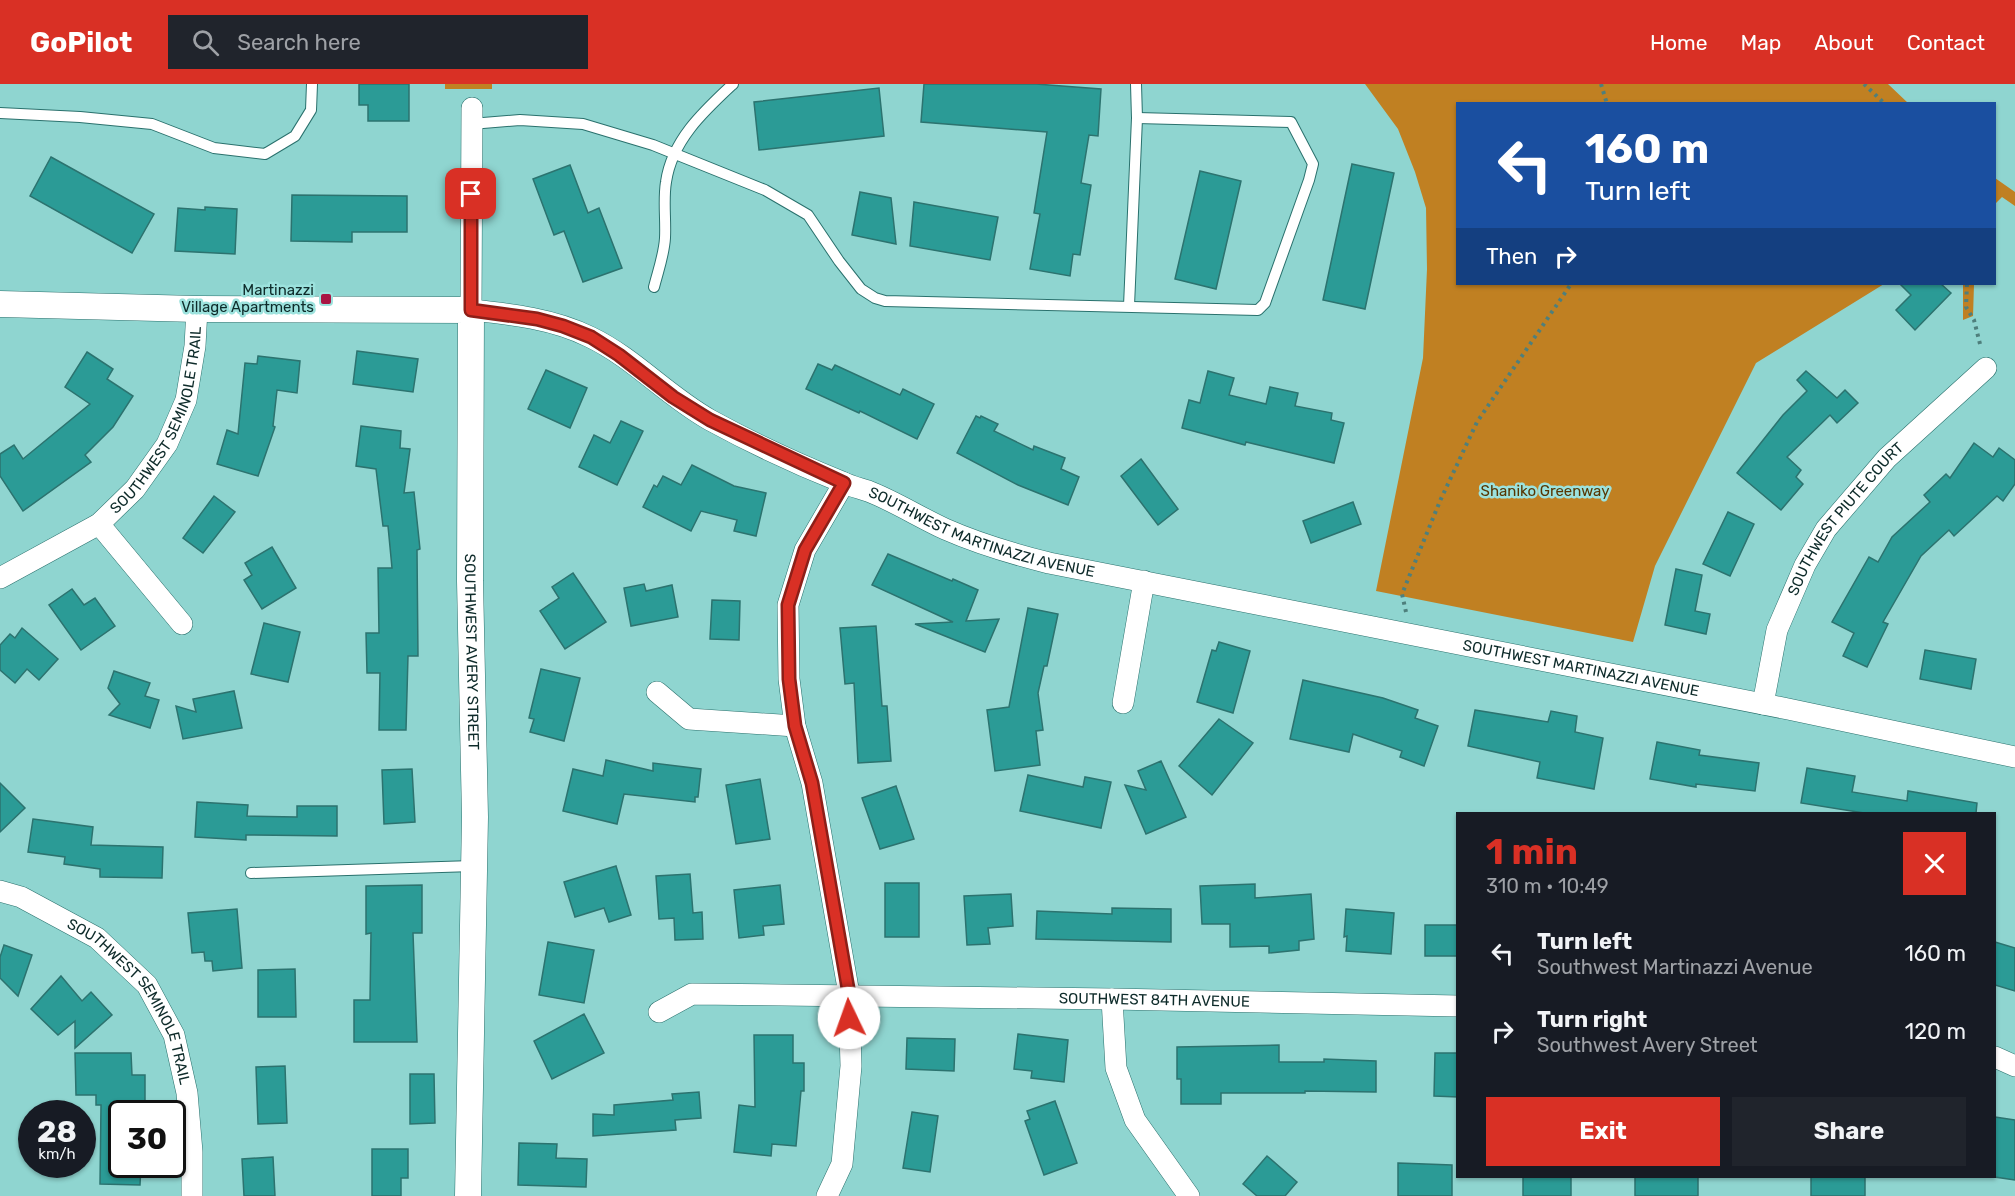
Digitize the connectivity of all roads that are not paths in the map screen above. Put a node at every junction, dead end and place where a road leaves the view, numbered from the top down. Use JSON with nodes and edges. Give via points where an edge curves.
{"nodes":[{"id":1,"x":312,"y":84,"type":"edge"},
{"id":2,"x":733,"y":84,"type":"edge"},
{"id":3,"x":1136,"y":84,"type":"edge"},
{"id":4,"x":0,"y":113,"type":"edge"},
{"id":5,"x":472,"y":116,"type":"joint"},
{"id":6,"x":1137,"y":118,"type":"junction"},
{"id":7,"x":675,"y":153,"type":"junction"},
{"id":8,"x":654,"y":287,"type":"dead end"},
{"id":9,"x":0,"y":304,"type":"edge"},
{"id":10,"x":1129,"y":306,"type":"junction"},
{"id":11,"x":198,"y":309,"type":"junction"},
{"id":12,"x":471,"y":310,"type":"junction"},
{"id":13,"x":1986,"y":368,"type":"road end"},
{"id":14,"x":844,"y":483,"type":"junction"},
{"id":15,"x":99,"y":524,"type":"junction"},
{"id":16,"x":0,"y":578,"type":"edge"},
{"id":17,"x":1144,"y":580,"type":"junction"},
{"id":18,"x":182,"y":624,"type":"dead end"},
{"id":19,"x":657,"y":693,"type":"dead end"},
{"id":20,"x":1123,"y":703,"type":"dead end"},
{"id":21,"x":1763,"y":704,"type":"junction"},
{"id":22,"x":795,"y":726,"type":"junction"},
{"id":23,"x":2015,"y":757,"type":"edge"},
{"id":24,"x":474,"y":866,"type":"junction"},
{"id":25,"x":251,"y":873,"type":"dead end"},
{"id":26,"x":0,"y":891,"type":"edge"},
{"id":27,"x":849,"y":994,"type":"junction"},
{"id":28,"x":1112,"y":999,"type":"junction"},
{"id":29,"x":1456,"y":1006,"type":"edge"},
{"id":30,"x":659,"y":1012,"type":"dead end"},
{"id":31,"x":1996,"y":1057,"type":"edge"},
{"id":32,"x":2015,"y":1066,"type":"edge"},
{"id":33,"x":192,"y":1196,"type":"edge"},
{"id":34,"x":468,"y":1196,"type":"edge"},
{"id":35,"x":827,"y":1196,"type":"edge"},
{"id":36,"x":1189,"y":1196,"type":"edge"}],
"edges":[{"from":1,"to":4,"type":"lane","via":[[311,110],[295,136],[265,154],[214,148],[152,124]]},
{"from":2,"to":7,"type":"lane","via":[[695,120]]},
{"from":3,"to":6,"type":"lane"},
{"from":5,"to":7,"type":"lane","via":[[584,124]]},
{"from":5,"to":12,"type":"street","name":"SOUTHWEST AVERY STREET"},
{"from":6,"to":10,"type":"lane"},
{"from":6,"to":10,"type":"lane","via":[[1291,122],[1313,164],[1265,303],[1258,310]]},
{"from":7,"to":8,"type":"lane","via":[[666,181],[664,247]]},
{"from":7,"to":10,"type":"lane","via":[[765,190],[808,215],[838,261],[861,289],[875,298]]},
{"from":9,"to":11,"type":"street","name":"SOUTHWEST MARTINAZZI AVENUE"},
{"from":11,"to":12,"type":"street","name":"SOUTHWEST MARTINAZZI AVENUE"},
{"from":11,"to":15,"type":"street","name":"SOUTHWEST SEMINOLE TRAIL","via":[[186,400],[167,444],[135,489]]},
{"from":12,"to":14,"type":"street","name":"SOUTHWEST MARTINAZZI AVENUE","via":[[537,319],[591,337],[710,420]]},
{"from":12,"to":24,"type":"street","name":"SOUTHWEST AVERY STREET"},
{"from":13,"to":21,"type":"street","name":"SOUTHWEST PIUTE COURT","via":[[1887,459],[1826,529],[1805,565],[1778,630]]},
{"from":14,"to":17,"type":"street","name":"SOUTHWEST MARTINAZZI AVENUE","via":[[998,550]]},
{"from":14,"to":22,"type":"street","via":[[805,550],[788,605],[789,679]]},
{"from":15,"to":16,"type":"street","name":"SOUTHWEST SEMINOLE TRAIL"},
{"from":15,"to":18,"type":"street","name":"SOUTHWEST SEMINOLE TRAIL"},
{"from":17,"to":20,"type":"street"},
{"from":17,"to":21,"type":"street","name":"SOUTHWEST MARTINAZZI AVENUE"},
{"from":19,"to":22,"type":"street","via":[[689,719]]},
{"from":21,"to":23,"type":"street","name":"SOUTHWEST MARTINAZZI AVENUE"},
{"from":22,"to":27,"type":"street","via":[[812,783]]},
{"from":24,"to":25,"type":"lane"},
{"from":24,"to":34,"type":"street","name":"SOUTHWEST AVERY STREET"},
{"from":26,"to":33,"type":"street","name":"SOUTHWEST SEMINOLE TRAIL","via":[[21,897],[97,938],[147,985],[174,1035],[187,1093]]},
{"from":27,"to":28,"type":"street","name":"SOUTHWEST 84TH AVENUE"},
{"from":27,"to":30,"type":"street","name":"SOUTHWEST 84TH AVENUE","via":[[692,994]]},
{"from":27,"to":35,"type":"street","via":[[851,1066],[842,1164]]},
{"from":28,"to":29,"type":"street","name":"SOUTHWEST 84TH AVENUE"},
{"from":28,"to":36,"type":"street","via":[[1116,1068],[1135,1120]]},
{"from":31,"to":32,"type":"street"}]}
